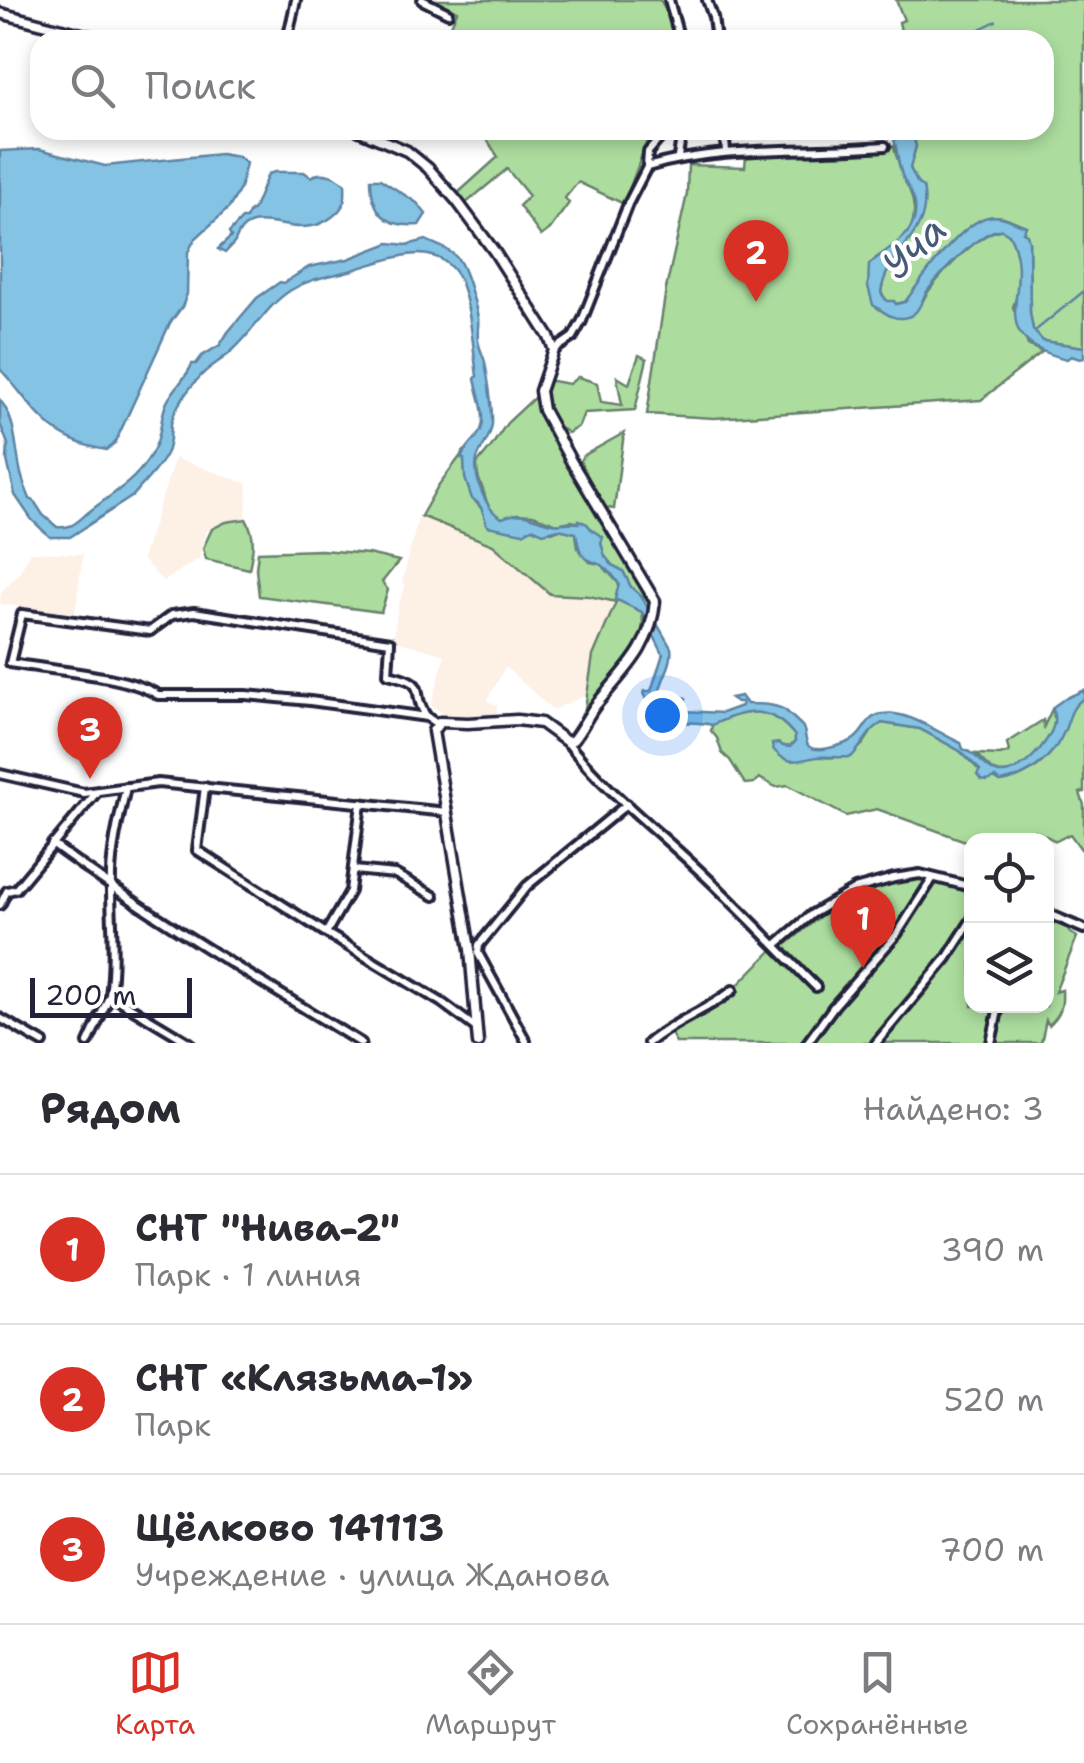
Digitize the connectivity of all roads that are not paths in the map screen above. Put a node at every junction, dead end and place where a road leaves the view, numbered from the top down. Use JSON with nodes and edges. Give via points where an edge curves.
{"nodes":[{"id":1,"x":296,"y":0,"type":"edge"},
{"id":2,"x":422,"y":0,"type":"edge"},
{"id":3,"x":669,"y":0,"type":"edge"},
{"id":4,"x":708,"y":0,"type":"edge"},
{"id":5,"x":448,"y":13,"type":"dead end"},
{"id":6,"x":0,"y":14,"type":"edge"},
{"id":7,"x":65,"y":30,"type":"edge"},
{"id":8,"x":289,"y":30,"type":"edge"},
{"id":9,"x":677,"y":30,"type":"edge"},
{"id":10,"x":715,"y":30,"type":"edge"},
{"id":11,"x":381,"y":140,"type":"edge"},
{"id":12,"x":658,"y":140,"type":"edge"},
{"id":13,"x":681,"y":140,"type":"edge"},
{"id":14,"x":725,"y":140,"type":"edge"},
{"id":15,"x":886,"y":146,"type":"dead end"},
{"id":16,"x":726,"y":151,"type":"junction"},
{"id":17,"x":678,"y":158,"type":"junction"},
{"id":18,"x":647,"y":166,"type":"junction"},
{"id":19,"x":554,"y":350,"type":"junction"},
{"id":20,"x":427,"y":717,"type":"junction"},
{"id":21,"x":437,"y":724,"type":"junction"},
{"id":22,"x":567,"y":742,"type":"junction"},
{"id":23,"x":0,"y":774,"type":"edge"},
{"id":24,"x":126,"y":786,"type":"junction"},
{"id":25,"x":205,"y":787,"type":"junction"},
{"id":26,"x":96,"y":792,"type":"junction"},
{"id":27,"x":361,"y":803,"type":"junction"},
{"id":28,"x":627,"y":804,"type":"junction"},
{"id":29,"x":447,"y":812,"type":"junction"},
{"id":30,"x":52,"y":844,"type":"junction"},
{"id":31,"x":354,"y":870,"type":"junction"},
{"id":32,"x":934,"y":878,"type":"junction"},
{"id":33,"x":964,"y":885,"type":"edge"},
{"id":34,"x":111,"y":888,"type":"junction"},
{"id":35,"x":434,"y":896,"type":"dead end"},
{"id":36,"x":0,"y":904,"type":"edge"},
{"id":37,"x":1054,"y":917,"type":"edge"},
{"id":38,"x":969,"y":923,"type":"edge"},
{"id":39,"x":1082,"y":928,"type":"edge"},
{"id":40,"x":326,"y":933,"type":"junction"},
{"id":41,"x":777,"y":944,"type":"junction"},
{"id":42,"x":474,"y":949,"type":"junction"},
{"id":43,"x":816,"y":987,"type":"dead end"},
{"id":44,"x":733,"y":990,"type":"dead end"},
{"id":45,"x":110,"y":995,"type":"junction"},
{"id":46,"x":997,"y":1013,"type":"edge"},
{"id":47,"x":0,"y":1018,"type":"edge"},
{"id":48,"x":477,"y":1029,"type":"junction"},
{"id":49,"x":32,"y":1040,"type":"edge"},
{"id":50,"x":526,"y":1041,"type":"edge"},
{"id":51,"x":43,"y":1043,"type":"edge"},
{"id":52,"x":88,"y":1043,"type":"edge"},
{"id":53,"x":190,"y":1043,"type":"edge"},
{"id":54,"x":361,"y":1043,"type":"edge"},
{"id":55,"x":478,"y":1043,"type":"edge"},
{"id":56,"x":648,"y":1043,"type":"edge"},
{"id":57,"x":806,"y":1043,"type":"edge"},
{"id":58,"x":876,"y":1043,"type":"edge"},
{"id":59,"x":991,"y":1043,"type":"edge"}],
"edges":[{"from":1,"to":8,"type":"street"},
{"from":2,"to":5,"type":"street"},
{"from":3,"to":9,"type":"street"},
{"from":4,"to":10,"type":"street"},
{"from":6,"to":7,"type":"street"},
{"from":11,"to":19,"type":"street","via":[[406,151],[444,186],[494,251]]},
{"from":12,"to":18,"type":"street"},
{"from":13,"to":17,"type":"street"},
{"from":14,"to":16,"type":"street"},
{"from":15,"to":16,"type":"street"},
{"from":16,"to":17,"type":"street"},
{"from":17,"to":18,"type":"street"},
{"from":18,"to":19,"type":"street","via":[[582,322]]},
{"from":19,"to":22,"type":"street","via":[[540,390],[543,410],[656,601],[634,662]]},
{"from":20,"to":20,"type":"street","via":[[413,682],[388,674],[390,642],[194,612],[172,615],[150,631],[22,614],[10,664],[113,680],[158,695],[246,695]]},
{"from":20,"to":21,"type":"street"},
{"from":21,"to":22,"type":"street","via":[[541,723]]},
{"from":21,"to":29,"type":"street"},
{"from":22,"to":28,"type":"street"},
{"from":23,"to":26,"type":"street"},
{"from":24,"to":25,"type":"street"},
{"from":24,"to":26,"type":"street"},
{"from":24,"to":34,"type":"street"},
{"from":25,"to":27,"type":"street"},
{"from":25,"to":40,"type":"street","via":[[197,850]]},
{"from":26,"to":30,"type":"street"},
{"from":27,"to":29,"type":"street"},
{"from":27,"to":31,"type":"street"},
{"from":28,"to":41,"type":"street"},
{"from":28,"to":42,"type":"street","via":[[526,886]]},
{"from":29,"to":42,"type":"street"},
{"from":30,"to":34,"type":"street"},
{"from":30,"to":36,"type":"street"},
{"from":31,"to":35,"type":"street","via":[[395,874]]},
{"from":31,"to":40,"type":"street","via":[[350,892]]},
{"from":32,"to":33,"type":"street"},
{"from":32,"to":41,"type":"street","via":[[920,874],[855,889]]},
{"from":32,"to":57,"type":"street","via":[[897,934]]},
{"from":34,"to":45,"type":"street"},
{"from":34,"to":54,"type":"street"},
{"from":37,"to":39,"type":"street"},
{"from":38,"to":58,"type":"street"},
{"from":40,"to":48,"type":"street"},
{"from":41,"to":43,"type":"street"},
{"from":42,"to":48,"type":"street"},
{"from":42,"to":50,"type":"street"},
{"from":44,"to":56,"type":"street"},
{"from":45,"to":52,"type":"street"},
{"from":45,"to":53,"type":"street"},
{"from":46,"to":59,"type":"street"},
{"from":47,"to":49,"type":"street"},
{"from":48,"to":55,"type":"street"},
{"from":49,"to":51,"type":"street"}]}
